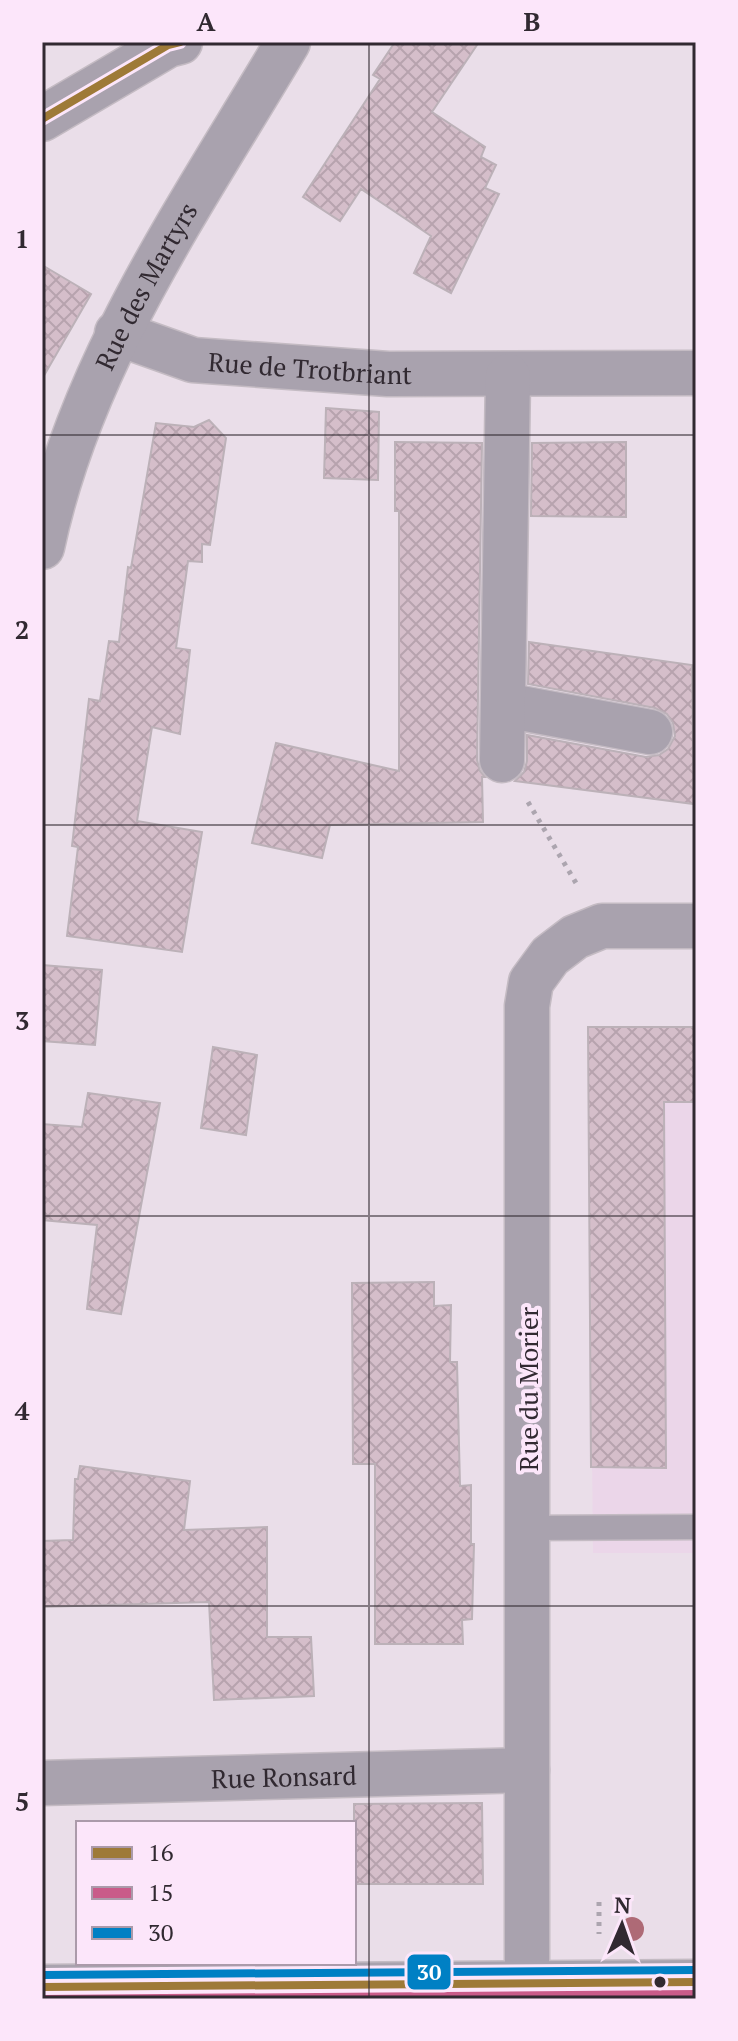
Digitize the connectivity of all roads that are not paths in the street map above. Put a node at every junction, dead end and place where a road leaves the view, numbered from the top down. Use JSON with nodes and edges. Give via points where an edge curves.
{"nodes":[{"id":1,"x":180,"y":42,"type":"edge"},
{"id":2,"x":288,"y":42,"type":"edge"},
{"id":3,"x":42,"y":119,"type":"edge"},
{"id":4,"x":117,"y":333,"type":"junction"},
{"id":5,"x":696,"y":373,"type":"edge"},
{"id":6,"x":508,"y":376,"type":"junction"},
{"id":7,"x":42,"y":547,"type":"edge"},
{"id":8,"x":504,"y":705,"type":"junction"},
{"id":9,"x":650,"y":732,"type":"dead end"},
{"id":10,"x":502,"y":760,"type":"road end"},
{"id":11,"x":696,"y":926,"type":"edge"},
{"id":12,"x":696,"y":1527,"type":"edge"},
{"id":13,"x":528,"y":1528,"type":"junction"},
{"id":14,"x":527,"y":1770,"type":"junction"},
{"id":15,"x":42,"y":1783,"type":"edge"},
{"id":16,"x":696,"y":1982,"type":"edge"},
{"id":17,"x":527,"y":1983,"type":"junction"},
{"id":18,"x":42,"y":1987,"type":"edge"}],
"edges":[{"from":1,"to":3,"type":"street"},
{"from":2,"to":4,"type":"street","name":"Rue des Martyrs"},
{"from":4,"to":6,"type":"street","name":"Rue de Trotbriant","via":[[193,360],[388,374]]},
{"from":4,"to":7,"type":"street","name":"Rue des Martyrs","via":[[53,494]]},
{"from":5,"to":6,"type":"street","name":"Rue de Trotbriant"},
{"from":6,"to":8,"type":"street"},
{"from":8,"to":9,"type":"street"},
{"from":8,"to":10,"type":"street"},
{"from":11,"to":13,"type":"street","name":"Rue du Morier","via":[[602,926],[550,956],[531,982]]},
{"from":12,"to":13,"type":"lane"},
{"from":13,"to":14,"type":"street","name":"Rue du Morier"},
{"from":14,"to":15,"type":"street","name":"Rue Ronsard"},
{"from":14,"to":17,"type":"street","name":"Rue du Morier"},
{"from":16,"to":17,"type":"street"},
{"from":17,"to":18,"type":"street"}]}
